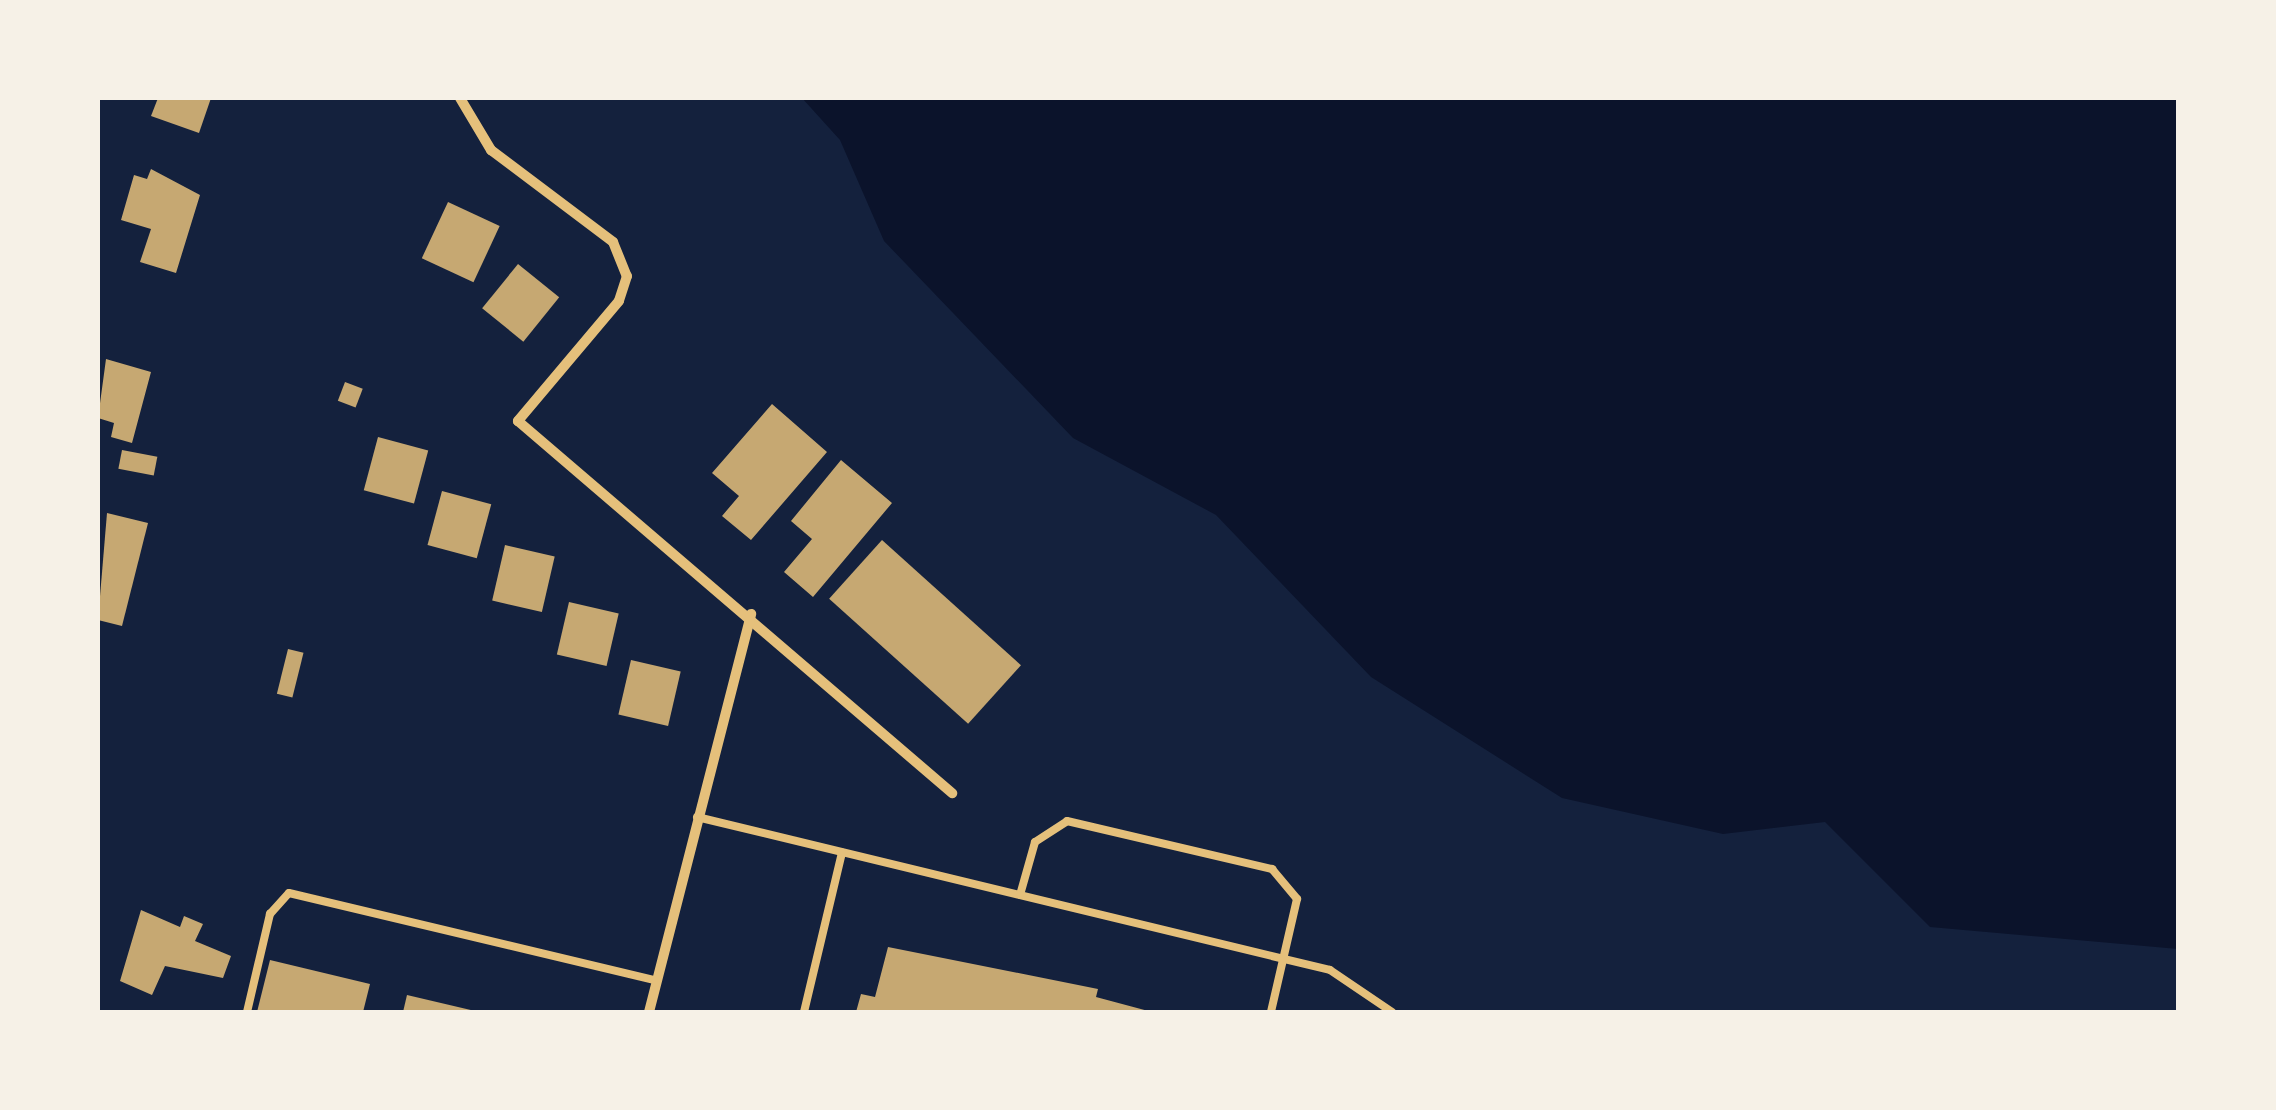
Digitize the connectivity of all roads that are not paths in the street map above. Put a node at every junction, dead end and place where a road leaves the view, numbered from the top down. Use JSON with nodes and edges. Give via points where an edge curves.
{"nodes":[{"id":1,"x":460,"y":98,"type":"edge"},
{"id":2,"x":751,"y":614,"type":"junction"},
{"id":3,"x":952,"y":793,"type":"dead end"},
{"id":4,"x":697,"y":817,"type":"junction"},
{"id":5,"x":842,"y":852,"type":"junction"},
{"id":6,"x":1020,"y":895,"type":"junction"},
{"id":7,"x":1285,"y":959,"type":"junction"},
{"id":8,"x":657,"y":981,"type":"junction"},
{"id":9,"x":247,"y":1012,"type":"edge"},
{"id":10,"x":649,"y":1012,"type":"edge"},
{"id":11,"x":804,"y":1012,"type":"edge"},
{"id":12,"x":1271,"y":1012,"type":"edge"},
{"id":13,"x":1392,"y":1012,"type":"edge"}],
"edges":[{"from":1,"to":2,"type":"street","via":[[492,150],[612,242],[628,276],[620,301],[518,421]]},
{"from":2,"to":3,"type":"street"},
{"from":2,"to":4,"type":"street"},
{"from":4,"to":5,"type":"lane"},
{"from":4,"to":8,"type":"street"},
{"from":5,"to":6,"type":"lane"},
{"from":5,"to":11,"type":"lane"},
{"from":6,"to":7,"type":"lane"},
{"from":6,"to":7,"type":"lane","via":[[1035,842],[1066,822],[1131,831],[1272,869],[1297,899]]},
{"from":7,"to":12,"type":"lane"},
{"from":7,"to":13,"type":"lane","via":[[1330,970]]},
{"from":8,"to":9,"type":"lane","via":[[289,893],[270,914]]},
{"from":8,"to":10,"type":"street"}]}
